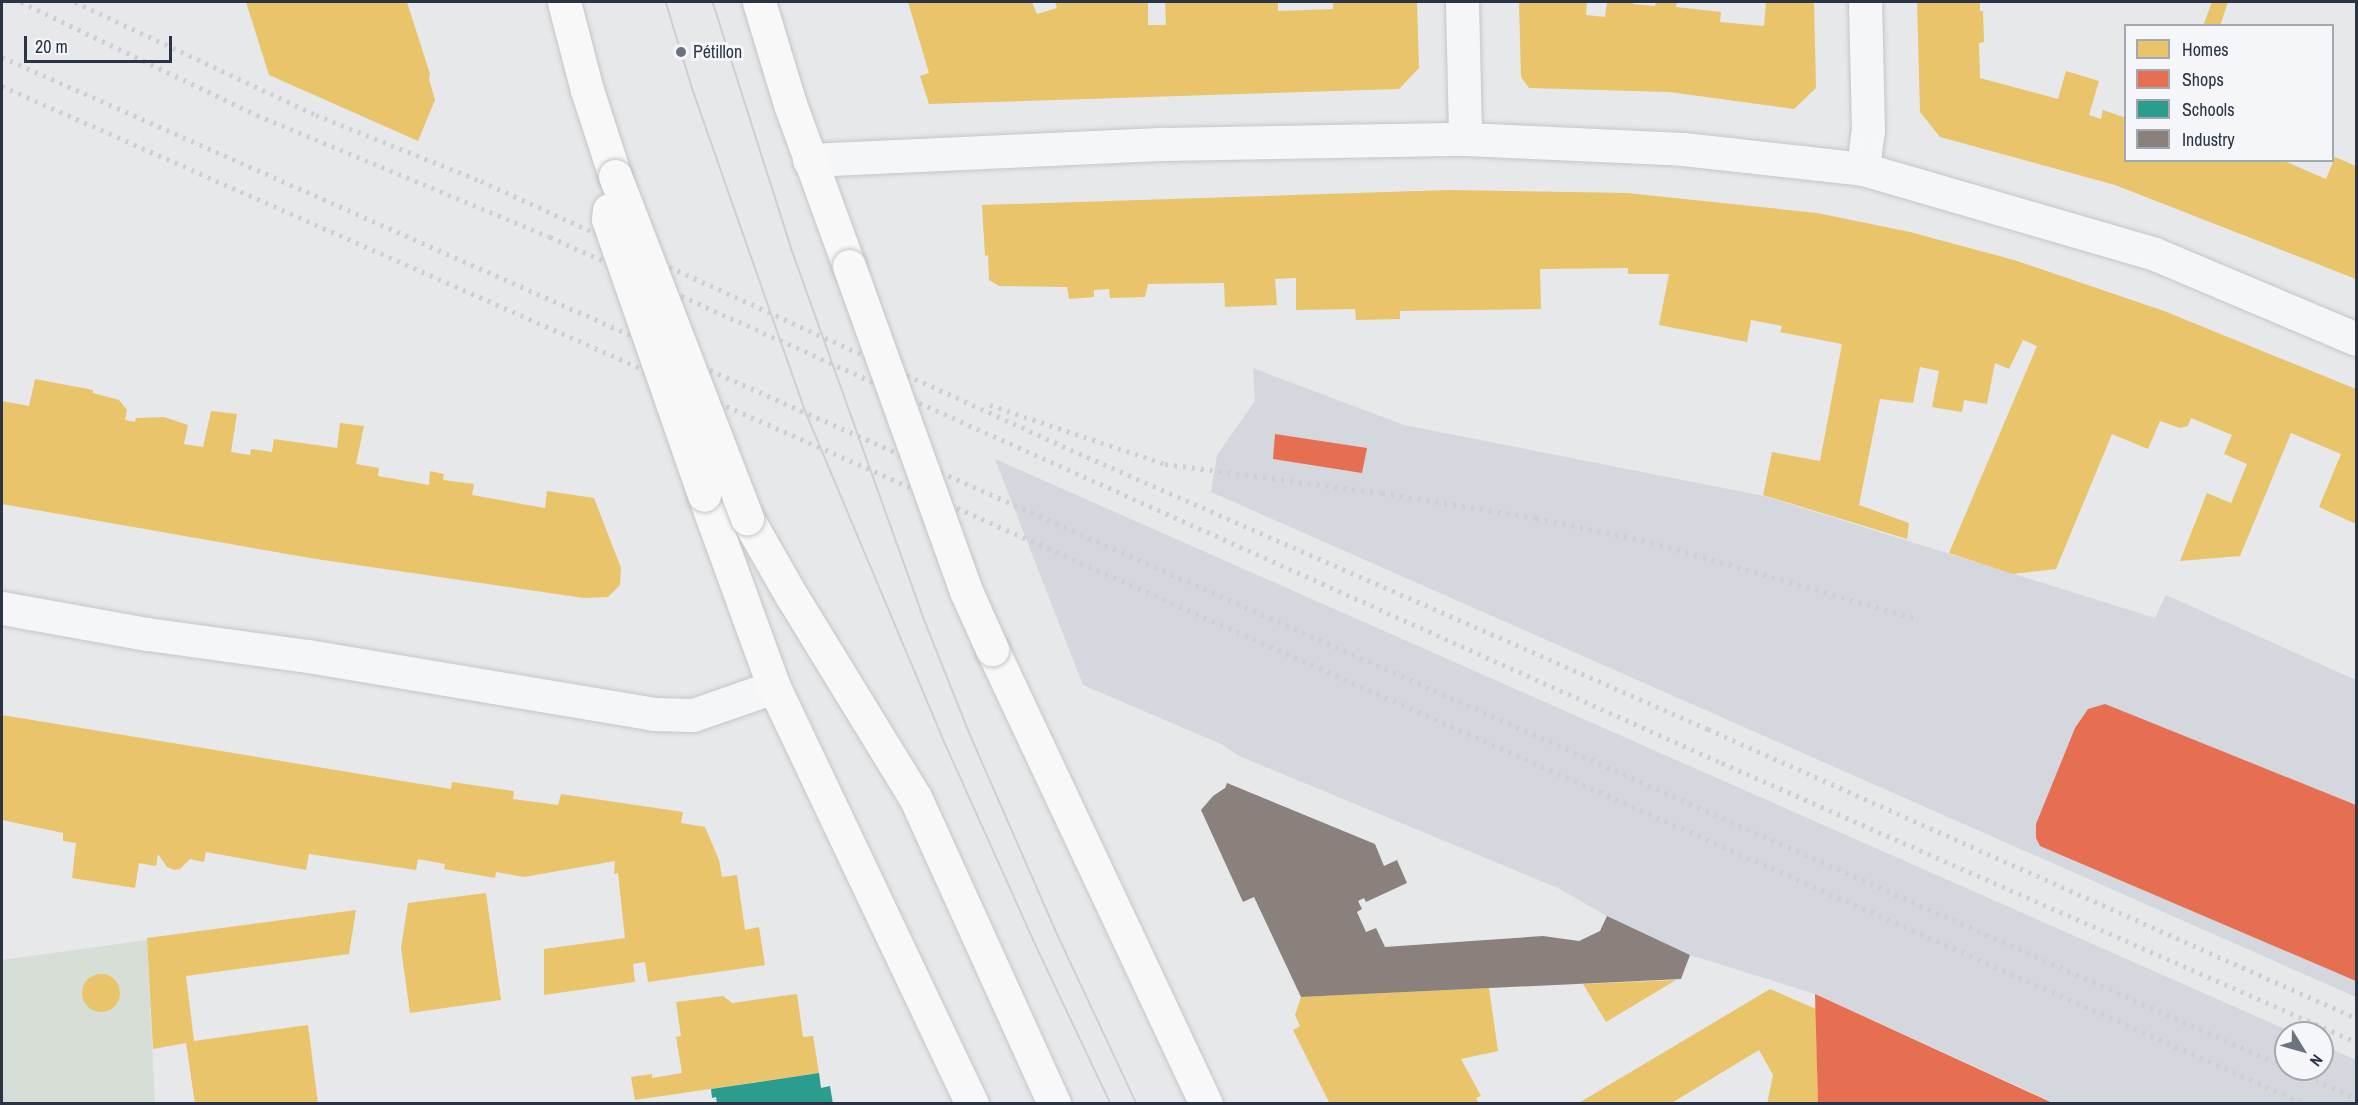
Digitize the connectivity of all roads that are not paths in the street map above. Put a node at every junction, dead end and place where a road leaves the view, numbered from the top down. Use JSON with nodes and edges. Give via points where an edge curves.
{"nodes":[{"id":1,"x":564,"y":2,"type":"edge"},
{"id":2,"x":759,"y":2,"type":"edge"},
{"id":3,"x":1462,"y":2,"type":"edge"},
{"id":4,"x":1865,"y":2,"type":"edge"},
{"id":5,"x":1465,"y":139,"type":"junction"},
{"id":6,"x":809,"y":160,"type":"junction"},
{"id":7,"x":1863,"y":169,"type":"junction"},
{"id":8,"x":615,"y":176,"type":"junction"},
{"id":9,"x":2356,"y":339,"type":"edge"},
{"id":10,"x":2,"y":608,"type":"edge"},
{"id":11,"x":774,"y":687,"type":"junction"},
{"id":12,"x":972,"y":1104,"type":"edge"},
{"id":13,"x":1054,"y":1104,"type":"edge"},
{"id":14,"x":1206,"y":1104,"type":"edge"}],
"edges":[{"from":1,"to":8,"type":"main road"},
{"from":2,"to":6,"type":"main road"},
{"from":3,"to":5,"type":"street"},
{"from":4,"to":7,"type":"street","via":[[1868,131]]},
{"from":5,"to":6,"type":"street","via":[[1165,144]]},
{"from":5,"to":7,"type":"street","via":[[1683,149]]},
{"from":6,"to":14,"type":"main road","bridge":true,"via":[[966,591]]},
{"from":7,"to":9,"type":"street","via":[[2156,254]]},
{"from":8,"to":11,"type":"main road","bridge":true,"via":[[608,219]]},
{"from":8,"to":13,"type":"main road","bridge":true,"via":[[747,518],[915,797]]},
{"from":10,"to":11,"type":"street","via":[[653,714],[693,715]]},
{"from":11,"to":12,"type":"main road"}]}
